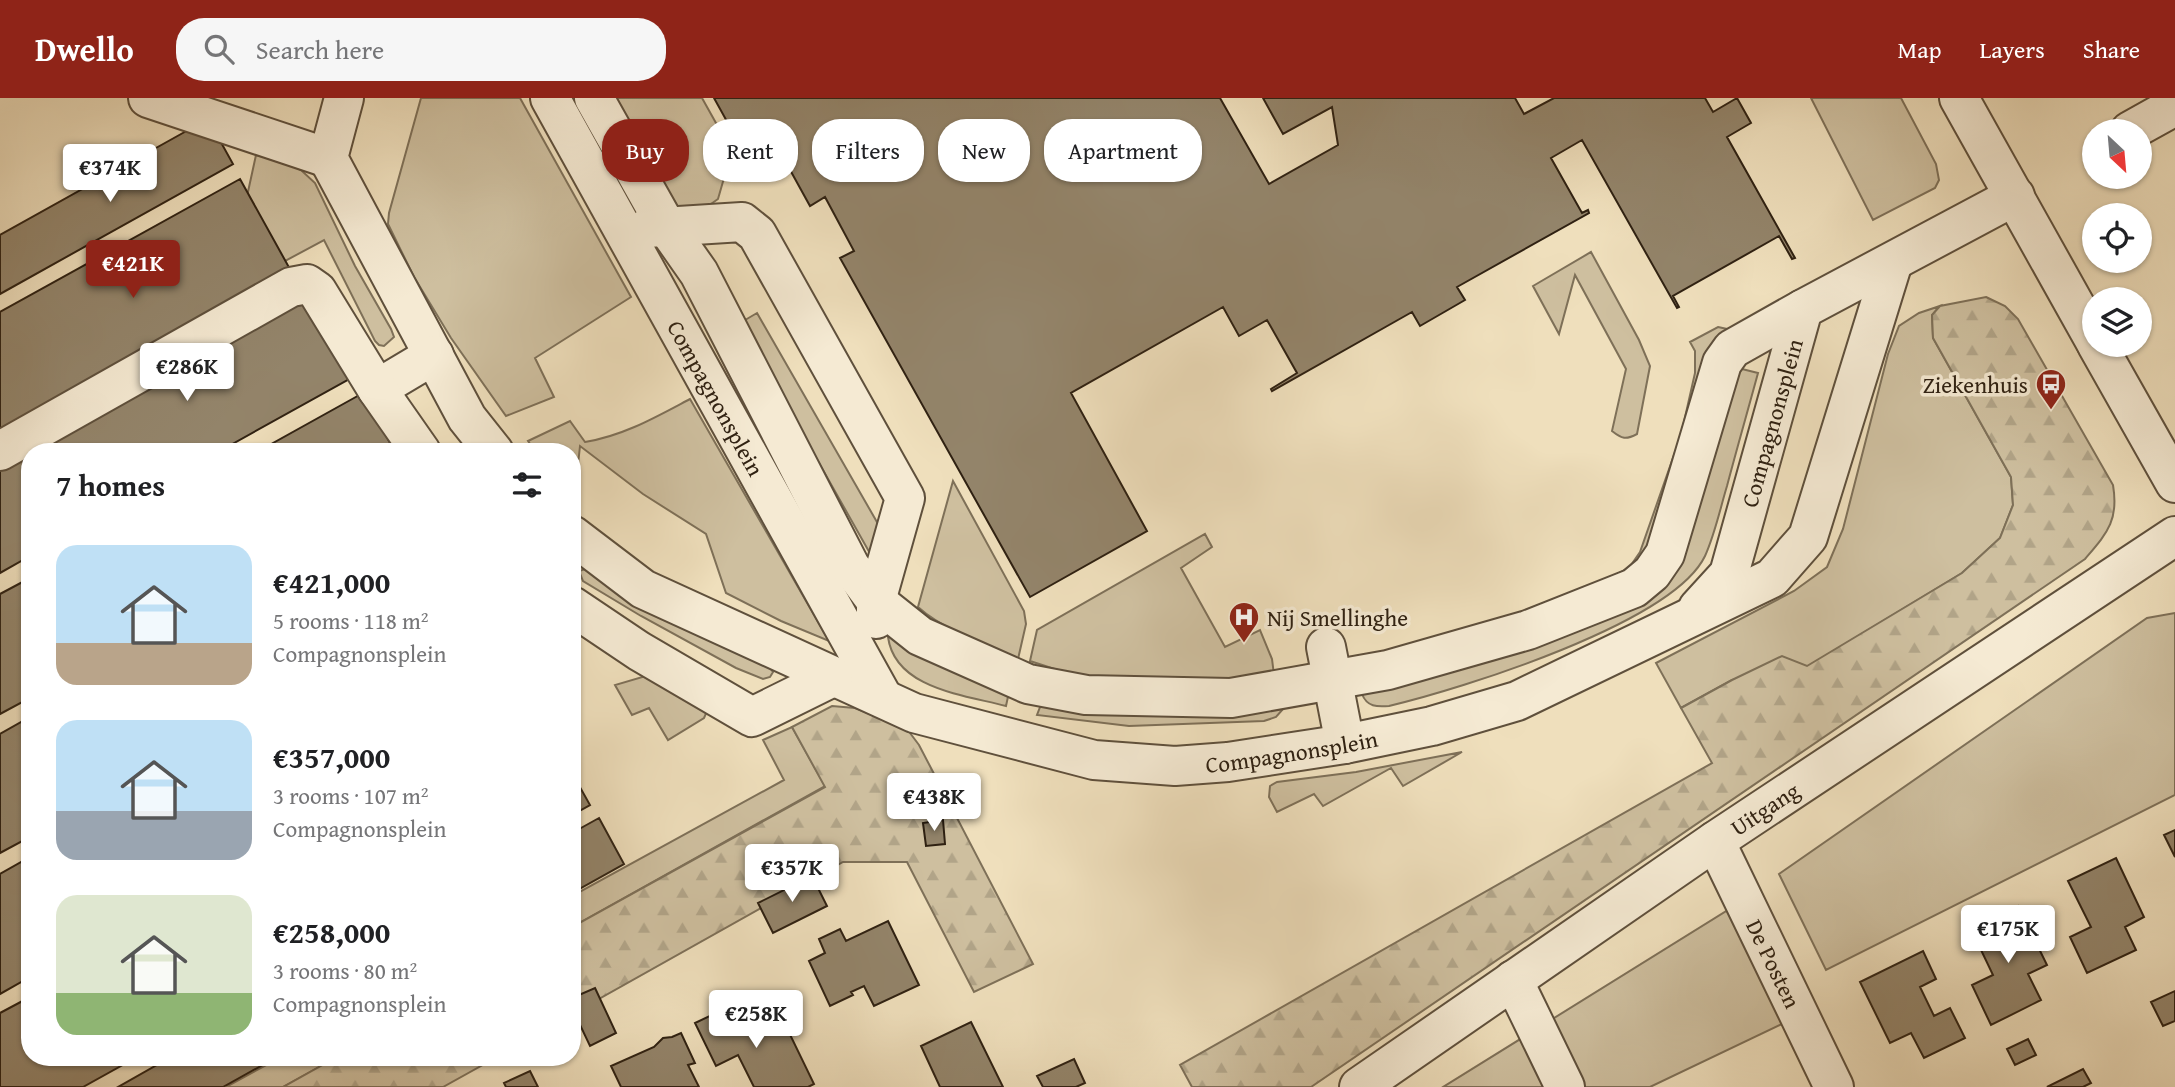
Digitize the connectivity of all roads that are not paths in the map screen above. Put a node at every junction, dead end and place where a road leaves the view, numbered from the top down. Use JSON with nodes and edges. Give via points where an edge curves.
{"nodes":[{"id":1,"x":148,"y":98,"type":"edge"},
{"id":2,"x":344,"y":98,"type":"edge"},
{"id":3,"x":550,"y":98,"type":"edge"},
{"id":4,"x":594,"y":98,"type":"edge"},
{"id":5,"x":1959,"y":98,"type":"edge"},
{"id":6,"x":2175,"y":106,"type":"edge"},
{"id":7,"x":2152,"y":119,"type":"edge"},
{"id":8,"x":328,"y":158,"type":"junction"},
{"id":9,"x":2015,"y":196,"type":"junction"},
{"id":10,"x":666,"y":226,"type":"junction"},
{"id":11,"x":623,"y":231,"type":"junction"},
{"id":12,"x":1893,"y":262,"type":"junction"},
{"id":13,"x":1816,"y":303,"type":"junction"},
{"id":14,"x":2082,"y":318,"type":"edge"},
{"id":15,"x":434,"y":355,"type":"junction"},
{"id":16,"x":2104,"y":357,"type":"edge"},
{"id":17,"x":377,"y":389,"type":"junction"},
{"id":18,"x":415,"y":443,"type":"edge"},
{"id":19,"x":487,"y":443,"type":"edge"},
{"id":20,"x":0,"y":451,"type":"edge"},
{"id":21,"x":2175,"y":484,"type":"edge"},
{"id":22,"x":2175,"y":536,"type":"edge"},
{"id":23,"x":581,"y":542,"type":"edge"},
{"id":24,"x":876,"y":601,"type":"junction"},
{"id":25,"x":1695,"y":611,"type":"junction"},
{"id":26,"x":581,"y":612,"type":"edge"},
{"id":27,"x":1329,"y":664,"type":"junction"},
{"id":28,"x":833,"y":677,"type":"junction"},
{"id":29,"x":883,"y":698,"type":"junction"},
{"id":30,"x":1345,"y":744,"type":"junction"},
{"id":31,"x":1715,"y":841,"type":"junction"},
{"id":32,"x":1513,"y":981,"type":"junction"},
{"id":33,"x":1399,"y":1075,"type":"edge"},
{"id":34,"x":1359,"y":1087,"type":"edge"},
{"id":35,"x":1565,"y":1087,"type":"edge"},
{"id":36,"x":1834,"y":1087,"type":"edge"}],
"edges":[{"from":1,"to":8,"type":"street"},
{"from":2,"to":8,"type":"street"},
{"from":3,"to":11,"type":"street","name":"Compagnonsplein"},
{"from":4,"to":10,"type":"street"},
{"from":5,"to":9,"type":"street"},
{"from":6,"to":7,"type":"street"},
{"from":8,"to":15,"type":"street"},
{"from":9,"to":12,"type":"street"},
{"from":9,"to":14,"type":"street"},
{"from":10,"to":11,"type":"street"},
{"from":10,"to":24,"type":"street","via":[[699,273],[850,566]]},
{"from":10,"to":24,"type":"street","via":[[742,222],[757,234],[905,498]]},
{"from":11,"to":29,"type":"street","name":"Compagnonsplein"},
{"from":12,"to":13,"type":"street"},
{"from":12,"to":25,"type":"street","name":"Compagnonsplein","via":[[1808,537],[1776,575]]},
{"from":13,"to":25,"type":"street","via":[[1747,567]]},
{"from":13,"to":27,"type":"street","via":[[1732,349],[1722,363],[1665,554],[1634,588],[1528,631],[1388,670]]},
{"from":15,"to":17,"type":"street"},
{"from":15,"to":19,"type":"street","via":[[467,418]]},
{"from":16,"to":21,"type":"street"},
{"from":17,"to":18,"type":"street"},
{"from":17,"to":20,"type":"street","via":[[317,291],[307,284],[291,287]]},
{"from":22,"to":31,"type":"street","name":"Uitgang"},
{"from":23,"to":28,"type":"street","name":"Compagnonsplein","via":[[643,589]]},
{"from":24,"to":27,"type":"street","via":[[920,636],[962,656],[1028,684],[1086,695],[1231,698]]},
{"from":24,"to":29,"type":"street","via":[[876,650]]},
{"from":25,"to":30,"type":"street","name":"Compagnonsplein","via":[[1517,701],[1432,726]]},
{"from":26,"to":28,"type":"street","via":[[639,652],[752,717]]},
{"from":27,"to":30,"type":"street"},
{"from":28,"to":29,"type":"street","name":"Compagnonsplein"},
{"from":29,"to":30,"type":"street","name":"Compagnonsplein","via":[[959,727],[1094,760],[1175,766]]},
{"from":31,"to":32,"type":"street","name":"Uitgang"},
{"from":31,"to":36,"type":"street","name":"De Posten"},
{"from":32,"to":33,"type":"street","name":"Uitgang"},
{"from":32,"to":35,"type":"street"},
{"from":33,"to":34,"type":"street","name":"Uitgang"}]}
